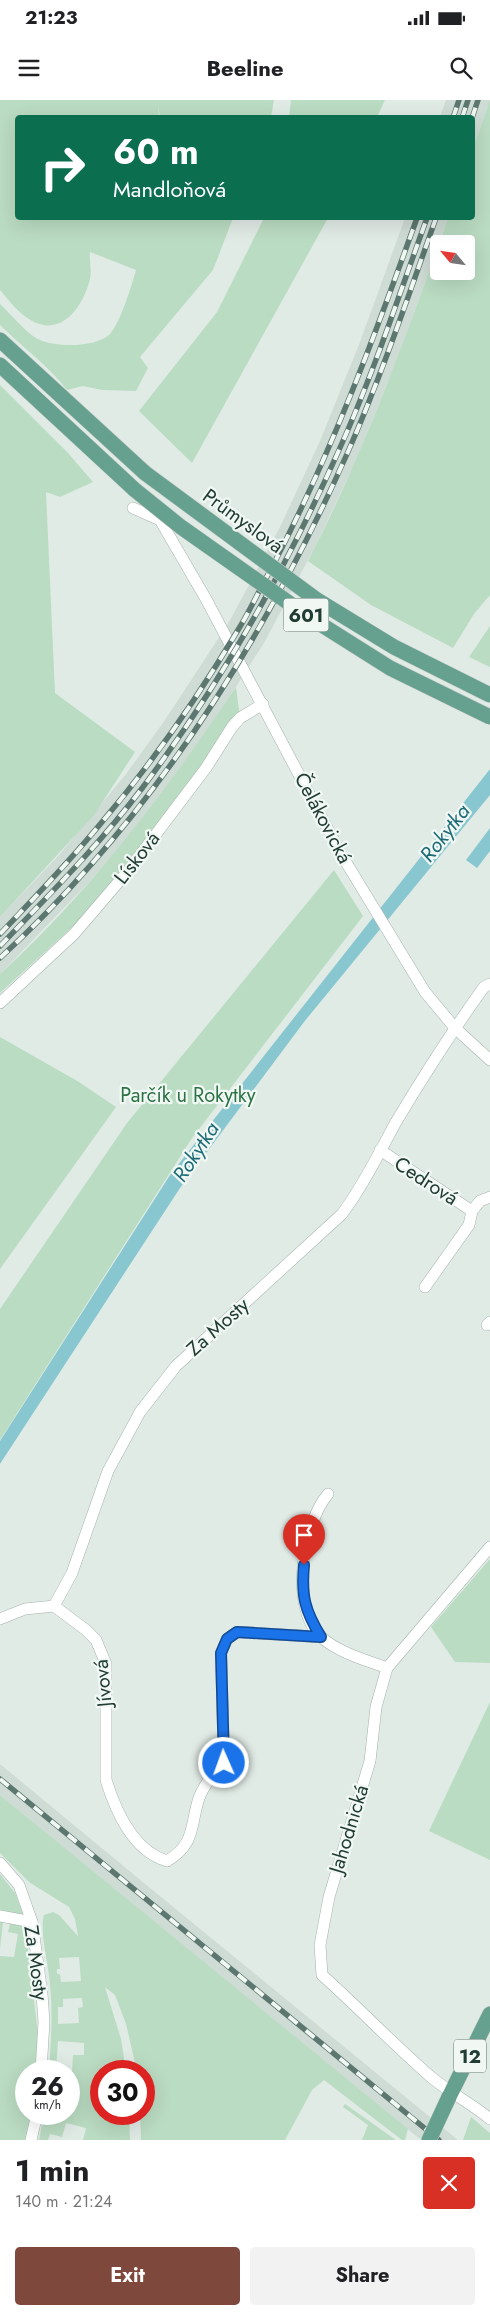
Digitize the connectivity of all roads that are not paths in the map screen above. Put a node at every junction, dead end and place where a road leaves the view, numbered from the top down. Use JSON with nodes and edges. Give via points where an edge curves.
{"nodes":[{"id":1,"x":0,"y":340,"type":"edge"},
{"id":2,"x":0,"y":365,"type":"edge"},
{"id":3,"x":133,"y":508,"type":"dead end"},
{"id":4,"x":490,"y":695,"type":"edge"},
{"id":5,"x":263,"y":704,"type":"junction"},
{"id":6,"x":490,"y":718,"type":"edge"},
{"id":7,"x":490,"y":984,"type":"edge"},
{"id":8,"x":0,"y":1003,"type":"edge"},
{"id":9,"x":454,"y":1028,"type":"junction"},
{"id":10,"x":490,"y":1060,"type":"edge"},
{"id":11,"x":380,"y":1150,"type":"junction"},
{"id":12,"x":490,"y":1197,"type":"edge"},
{"id":13,"x":472,"y":1211,"type":"junction"},
{"id":14,"x":425,"y":1287,"type":"dead end"},
{"id":15,"x":328,"y":1494,"type":"dead end"},
{"id":16,"x":490,"y":1547,"type":"edge"},
{"id":17,"x":54,"y":1606,"type":"junction"},
{"id":18,"x":0,"y":1619,"type":"edge"},
{"id":19,"x":321,"y":1637,"type":"junction"},
{"id":20,"x":387,"y":1668,"type":"junction"},
{"id":21,"x":0,"y":1863,"type":"edge"},
{"id":22,"x":0,"y":1916,"type":"edge"},
{"id":23,"x":32,"y":1922,"type":"junction"},
{"id":24,"x":490,"y":2014,"type":"edge"},
{"id":25,"x":42,"y":2060,"type":"edge"},
{"id":26,"x":450,"y":2095,"type":"junction"},
{"id":27,"x":490,"y":2119,"type":"edge"},
{"id":28,"x":35,"y":2125,"type":"edge"},
{"id":29,"x":32,"y":2140,"type":"edge"},
{"id":30,"x":429,"y":2140,"type":"edge"}],
"edges":[{"from":1,"to":4,"type":"main road","name":"Průmyslová","number":"601","bridge":true,"via":[[145,473],[317,600],[394,647]]},
{"from":2,"to":6,"type":"main road","name":"Průmyslová","number":"601","bridge":true,"via":[[136,490],[182,527],[306,615],[390,668]]},
{"from":3,"to":5,"type":"street","name":"Čelákovická","via":[[160,520]]},
{"from":5,"to":8,"type":"street","name":"Lísková","via":[[236,722],[206,768],[128,871],[74,934]]},
{"from":5,"to":9,"type":"street","name":"Čelákovická","via":[[341,854],[424,992]]},
{"from":7,"to":9,"type":"street","name":"Za Mosty","via":[[484,986]]},
{"from":9,"to":10,"type":"street","name":"Čelákovická"},
{"from":9,"to":11,"type":"street","name":"Za Mosty"},
{"from":11,"to":13,"type":"street","name":"Cedrová"},
{"from":11,"to":17,"type":"street","name":"Za Mosty","via":[[354,1199],[342,1214],[176,1366],[140,1412],[108,1471],[72,1573]]},
{"from":12,"to":13,"type":"street","name":"Cedrová","via":[[480,1201]]},
{"from":13,"to":14,"type":"street","name":"Cedrová","via":[[469,1225]]},
{"from":15,"to":19,"type":"street","via":[[320,1502],[305,1549],[302,1580],[308,1615]]},
{"from":16,"to":20,"type":"street","name":"Jahodnická"},
{"from":17,"to":18,"type":"street","via":[[26,1609]]},
{"from":17,"to":19,"type":"street","name":"Jívová","via":[[96,1640],[106,1664],[106,1780],[121,1817],[140,1846],[168,1861],[183,1850],[189,1840],[200,1796],[211,1776],[224,1763],[221,1653],[227,1639],[237,1632]]},
{"from":19,"to":20,"type":"street"},
{"from":20,"to":26,"type":"street","name":"Jahodnická","via":[[376,1707],[370,1762],[329,1897],[320,1945],[322,1975]]},
{"from":21,"to":23,"type":"street","name":"Za Mosty","via":[[18,1885]]},
{"from":22,"to":23,"type":"street"},
{"from":23,"to":25,"type":"street","name":"Za Mosty","via":[[42,1994]]},
{"from":24,"to":26,"type":"main road","number":"12"},
{"from":26,"to":27,"type":"street","name":"Jahodnická","via":[[472,2104]]},
{"from":26,"to":30,"type":"main road","number":"12","bridge":true},
{"from":28,"to":29,"type":"street"}]}
